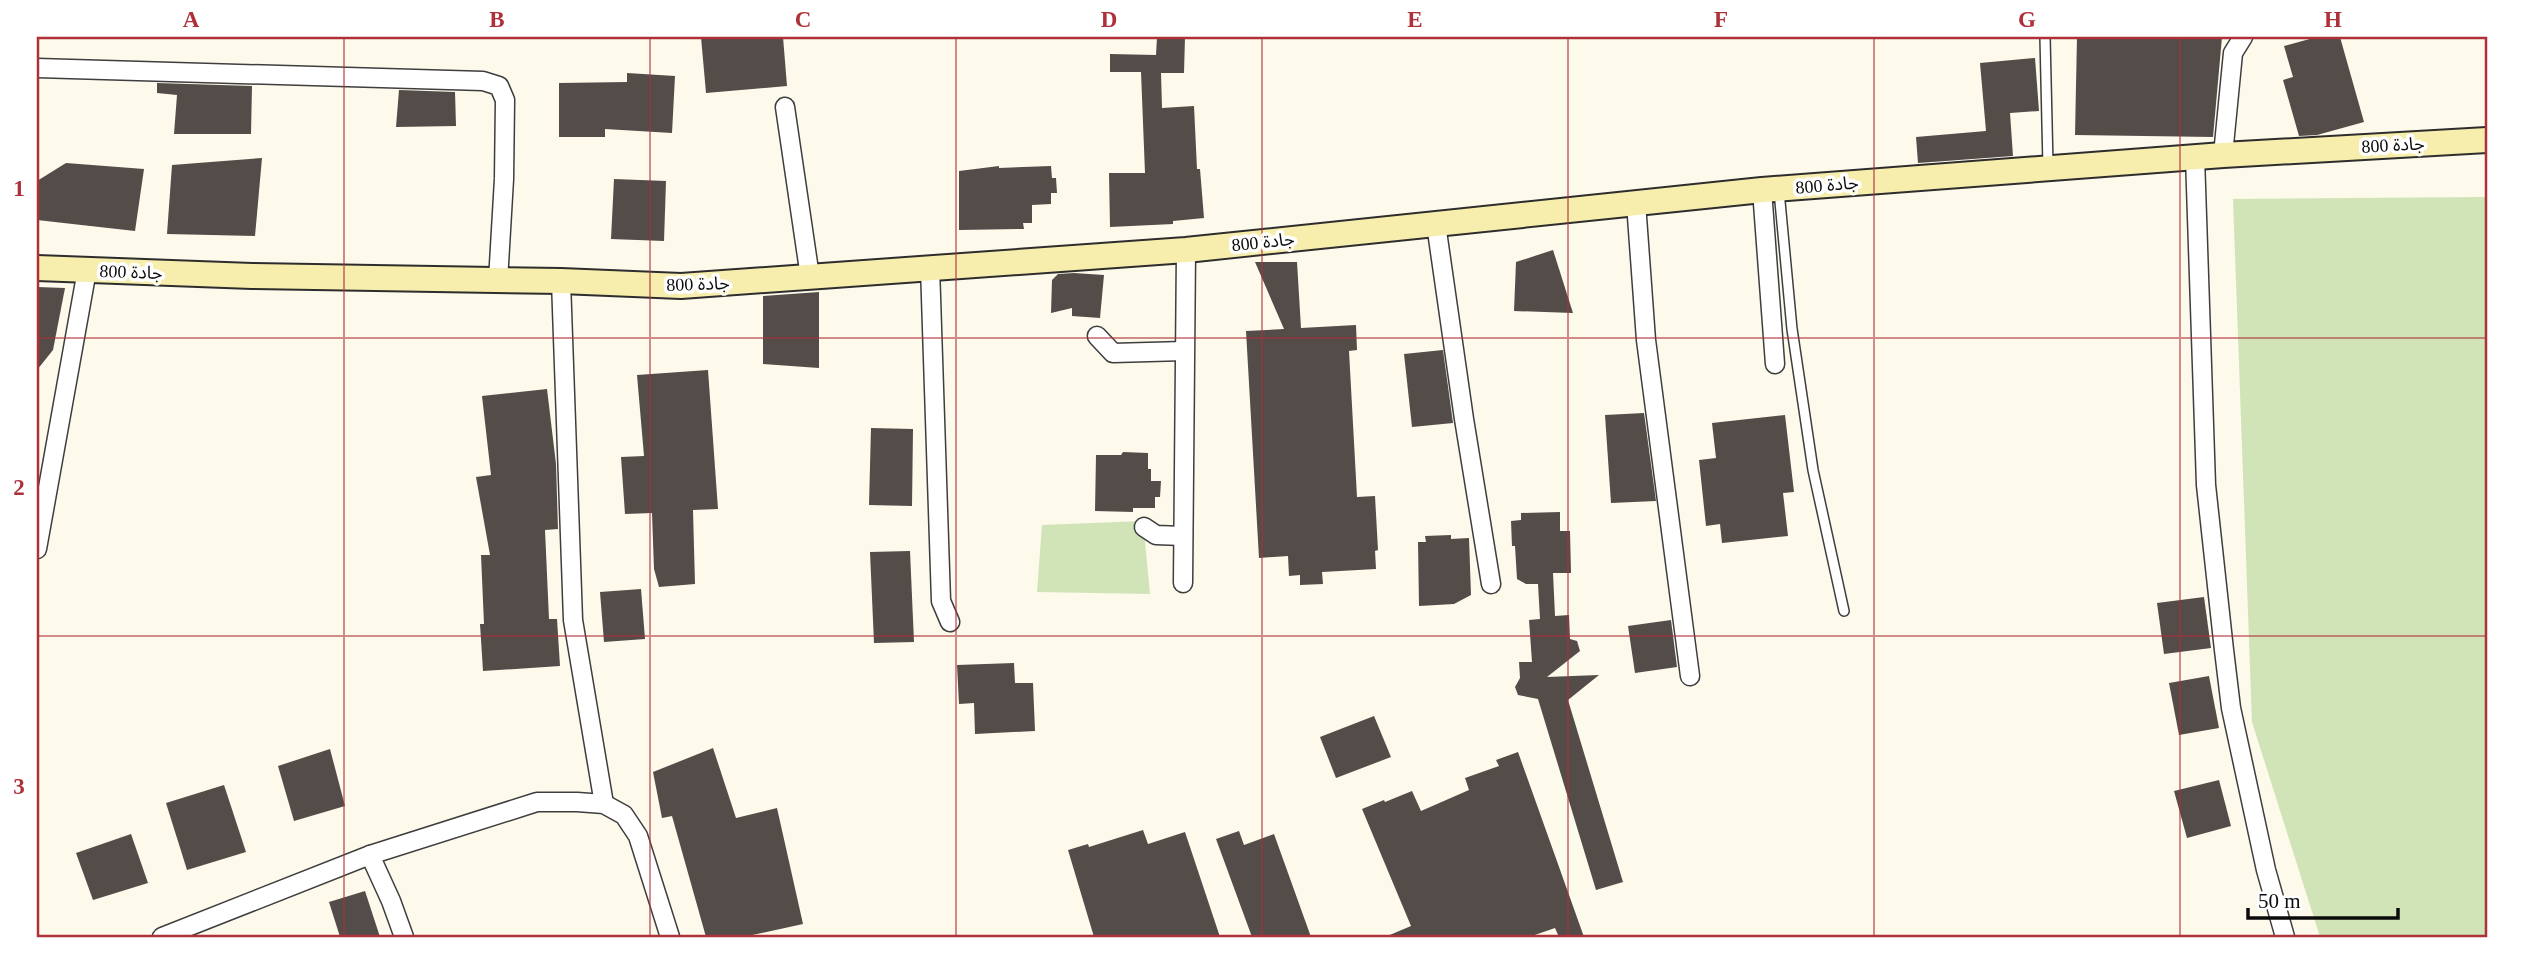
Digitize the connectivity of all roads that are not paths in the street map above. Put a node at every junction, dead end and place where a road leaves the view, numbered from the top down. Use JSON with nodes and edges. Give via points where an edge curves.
{"nodes":[{"id":1,"x":2045,"y":37,"type":"edge"},
{"id":2,"x":2243,"y":37,"type":"edge"},
{"id":3,"x":37,"y":68,"type":"edge"},
{"id":4,"x":785,"y":107,"type":"dead end"},
{"id":5,"x":2487,"y":140,"type":"edge"},
{"id":6,"x":2222,"y":155,"type":"junction"},
{"id":7,"x":2195,"y":157,"type":"junction"},
{"id":8,"x":2048,"y":167,"type":"junction"},
{"id":9,"x":1770,"y":190,"type":"junction"},
{"id":10,"x":1636,"y":203,"type":"junction"},
{"id":11,"x":1436,"y":224,"type":"junction"},
{"id":12,"x":1186,"y":250,"type":"junction"},
{"id":13,"x":930,"y":267,"type":"junction"},
{"id":14,"x":37,"y":268,"type":"edge"},
{"id":15,"x":87,"y":270,"type":"junction"},
{"id":16,"x":810,"y":277,"type":"junction"},
{"id":17,"x":498,"y":281,"type":"junction"},
{"id":18,"x":561,"y":281,"type":"junction"},
{"id":19,"x":1097,"y":336,"type":"dead end"},
{"id":20,"x":1184,"y":351,"type":"junction"},
{"id":21,"x":1774,"y":364,"type":"dead end"},
{"id":22,"x":1144,"y":527,"type":"dead end"},
{"id":23,"x":1183,"y":536,"type":"junction"},
{"id":24,"x":37,"y":549,"type":"edge"},
{"id":25,"x":1183,"y":583,"type":"dead end"},
{"id":26,"x":1491,"y":584,"type":"dead end"},
{"id":27,"x":1843,"y":611,"type":"dead end"},
{"id":28,"x":950,"y":622,"type":"dead end"},
{"id":29,"x":1690,"y":676,"type":"dead end"},
{"id":30,"x":604,"y":804,"type":"junction"},
{"id":31,"x":370,"y":855,"type":"junction"},
{"id":32,"x":203,"y":929,"type":"edge"},
{"id":33,"x":162,"y":937,"type":"edge"},
{"id":34,"x":404,"y":937,"type":"edge"},
{"id":35,"x":670,"y":937,"type":"edge"},
{"id":36,"x":2285,"y":937,"type":"edge"}],
"edges":[{"from":1,"to":8,"type":"lane"},
{"from":2,"to":6,"type":"street","via":[[2232,53]]},
{"from":3,"to":17,"type":"street","via":[[483,81],[499,86],[505,100]]},
{"from":4,"to":16,"type":"street"},
{"from":5,"to":6,"type":"main road","name":"جادة 800"},
{"from":6,"to":7,"type":"main road","name":"جادة 800"},
{"from":7,"to":8,"type":"main road","name":"جادة 800"},
{"from":7,"to":36,"type":"street","via":[[2206,485],[2224,650],[2231,708]]},
{"from":8,"to":9,"type":"main road","name":"جادة 800"},
{"from":9,"to":10,"type":"main road","name":"جادة 800"},
{"from":9,"to":21,"type":"street"},
{"from":9,"to":27,"type":"lane","via":[[1813,470]]},
{"from":10,"to":11,"type":"main road","name":"جادة 800"},
{"from":10,"to":29,"type":"street","via":[[1646,340]]},
{"from":11,"to":12,"type":"main road","name":"جادة 800"},
{"from":11,"to":26,"type":"street"},
{"from":12,"to":13,"type":"main road","name":"جادة 800"},
{"from":12,"to":20,"type":"street"},
{"from":13,"to":16,"type":"main road","name":"جادة 800"},
{"from":13,"to":28,"type":"street","via":[[941,601]]},
{"from":14,"to":15,"type":"main road","name":"جادة 800"},
{"from":15,"to":17,"type":"main road","name":"جادة 800"},
{"from":15,"to":24,"type":"street"},
{"from":16,"to":18,"type":"main road","name":"جادة 800","via":[[681,286]]},
{"from":17,"to":18,"type":"main road","name":"جادة 800"},
{"from":18,"to":30,"type":"street","via":[[572,620]]},
{"from":19,"to":20,"type":"street","via":[[1113,353]]},
{"from":20,"to":23,"type":"street"},
{"from":22,"to":23,"type":"street","via":[[1156,535]]},
{"from":23,"to":25,"type":"street"},
{"from":30,"to":31,"type":"street","via":[[537,802]]},
{"from":30,"to":35,"type":"street","via":[[624,815],[638,836]]},
{"from":31,"to":32,"type":"street"},
{"from":31,"to":34,"type":"street"},
{"from":32,"to":33,"type":"street"}]}
